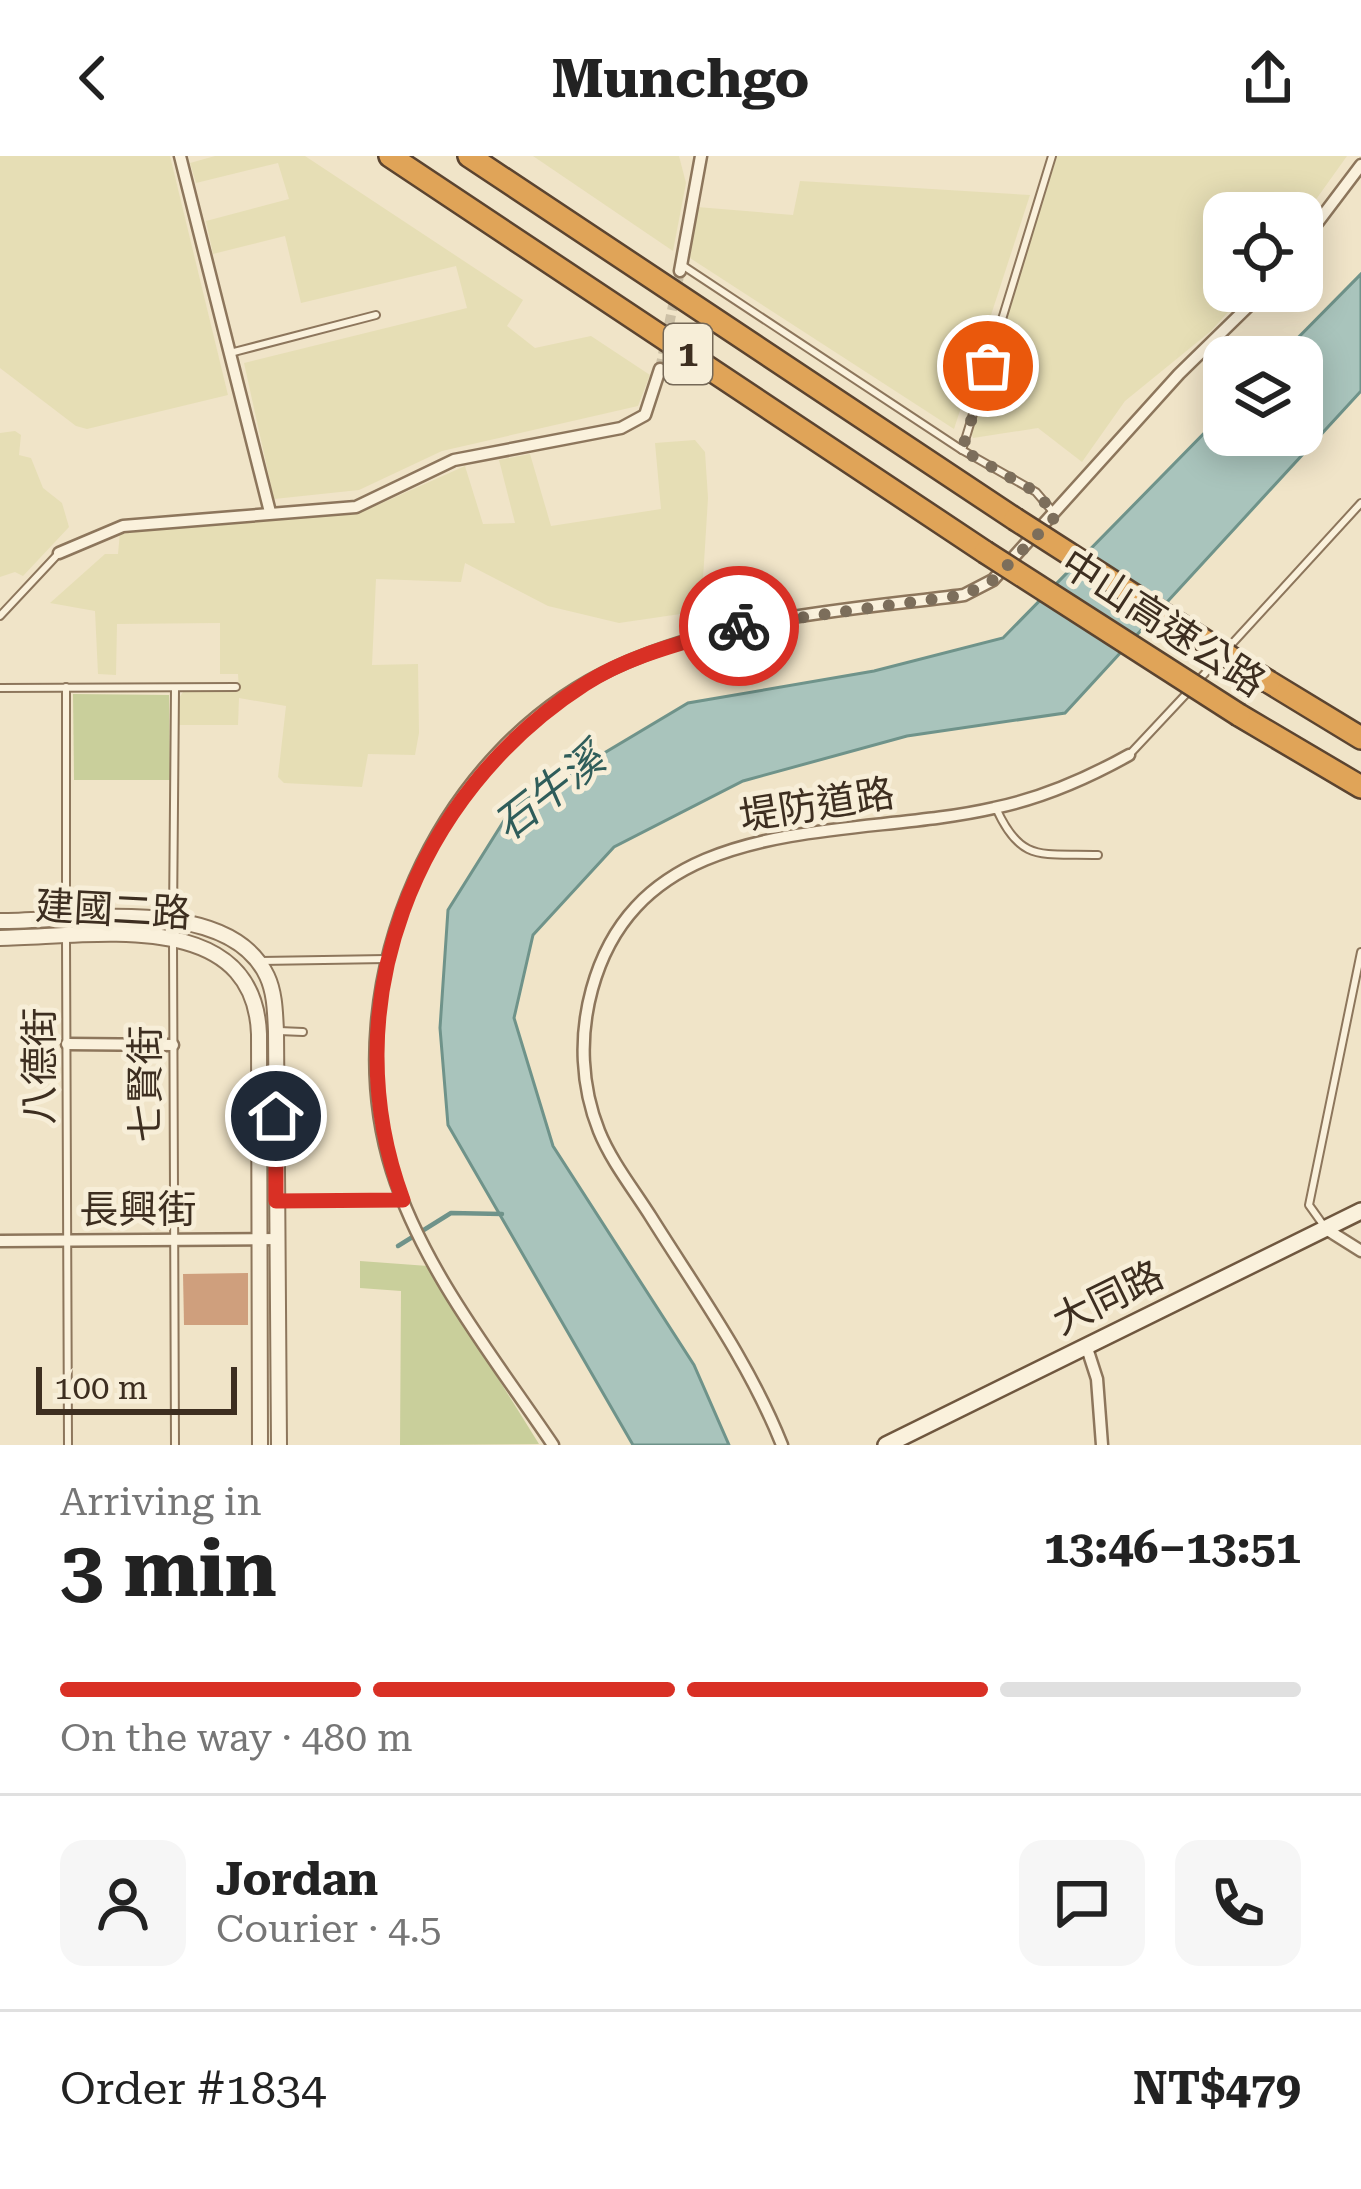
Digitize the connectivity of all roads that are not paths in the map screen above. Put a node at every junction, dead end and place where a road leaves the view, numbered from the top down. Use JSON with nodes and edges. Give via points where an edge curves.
{"nodes":[{"id":1,"x":180,"y":156,"type":"edge"},
{"id":2,"x":390,"y":156,"type":"edge"},
{"id":3,"x":470,"y":156,"type":"edge"},
{"id":4,"x":691,"y":156,"type":"edge"},
{"id":5,"x":1052,"y":156,"type":"edge"},
{"id":6,"x":699,"y":162,"type":"edge"},
{"id":7,"x":1361,"y":165,"type":"edge"},
{"id":8,"x":1323,"y":215,"type":"edge"},
{"id":9,"x":681,"y":268,"type":"joint"},
{"id":10,"x":1242,"y":312,"type":"edge"},
{"id":11,"x":376,"y":315,"type":"dead end"},
{"id":12,"x":230,"y":353,"type":"junction"},
{"id":13,"x":660,"y":368,"type":"tunnel mouth"},
{"id":14,"x":962,"y":450,"type":"junction"},
{"id":15,"x":1361,"y":502,"type":"edge"},
{"id":16,"x":270,"y":512,"type":"junction"},
{"id":17,"x":1056,"y":516,"type":"junction"},
{"id":18,"x":59,"y":553,"type":"joint"},
{"id":19,"x":0,"y":616,"type":"edge"},
{"id":20,"x":66,"y":687,"type":"junction"},
{"id":21,"x":236,"y":687,"type":"dead end"},
{"id":22,"x":0,"y":688,"type":"edge"},
{"id":23,"x":175,"y":688,"type":"junction"},
{"id":24,"x":1361,"y":738,"type":"edge"},
{"id":25,"x":1129,"y":754,"type":"joint"},
{"id":26,"x":1361,"y":787,"type":"edge"},
{"id":27,"x":996,"y":808,"type":"junction"},
{"id":28,"x":1098,"y":855,"type":"dead end"},
{"id":29,"x":173,"y":920,"type":"junction"},
{"id":30,"x":0,"y":921,"type":"edge"},
{"id":31,"x":66,"y":929,"type":"junction"},
{"id":32,"x":0,"y":938,"type":"edge"},
{"id":33,"x":173,"y":938,"type":"junction"},
{"id":34,"x":1361,"y":952,"type":"edge"},
{"id":35,"x":387,"y":959,"type":"junction"},
{"id":36,"x":258,"y":961,"type":"junction"},
{"id":37,"x":276,"y":1031,"type":"junction"},
{"id":38,"x":303,"y":1032,"type":"dead end"},
{"id":39,"x":67,"y":1044,"type":"junction"},
{"id":40,"x":173,"y":1045,"type":"junction"},
{"id":41,"x":403,"y":1200,"type":"junction"},
{"id":42,"x":276,"y":1201,"type":"junction"},
{"id":43,"x":1361,"y":1211,"type":"edge"},
{"id":44,"x":1326,"y":1229,"type":"junction"},
{"id":45,"x":258,"y":1239,"type":"junction"},
{"id":46,"x":277,"y":1239,"type":"junction"},
{"id":47,"x":174,"y":1240,"type":"junction"},
{"id":48,"x":0,"y":1241,"type":"edge"},
{"id":49,"x":67,"y":1241,"type":"junction"},
{"id":50,"x":1361,"y":1251,"type":"edge"},
{"id":51,"x":1086,"y":1345,"type":"junction"},
{"id":52,"x":68,"y":1445,"type":"edge"},
{"id":53,"x":175,"y":1445,"type":"edge"},
{"id":54,"x":260,"y":1445,"type":"edge"},
{"id":55,"x":279,"y":1445,"type":"edge"},
{"id":56,"x":553,"y":1445,"type":"edge"},
{"id":57,"x":782,"y":1445,"type":"edge"},
{"id":58,"x":886,"y":1445,"type":"edge"},
{"id":59,"x":1102,"y":1445,"type":"edge"}],
"edges":[{"from":1,"to":12,"type":"street"},
{"from":2,"to":26,"type":"highway","name":"中山高速公路","number":"1","bridge":true,"via":[[986,552]]},
{"from":3,"to":24,"type":"highway","name":"中山高速公路","number":"1","bridge":true},
{"from":4,"to":6,"type":"lane"},
{"from":5,"to":14,"type":"lane"},
{"from":6,"to":9,"type":"street"},
{"from":7,"to":8,"type":"street"},
{"from":9,"to":14,"type":"lane"},
{"from":10,"to":17,"type":"street"},
{"from":11,"to":12,"type":"lane"},
{"from":12,"to":16,"type":"street"},
{"from":13,"to":16,"type":"street","via":[[635,424],[454,460],[356,507]]},
{"from":14,"to":17,"type":"lane","via":[[1036,492]]},
{"from":15,"to":25,"type":"lane","name":"堤防道路"},
{"from":16,"to":18,"type":"street","via":[[123,526]]},
{"from":17,"to":35,"type":"street","via":[[993,580],[964,595],[748,623],[586,683],[530,724],[466,796],[412,883]]},
{"from":18,"to":19,"type":"lane"},
{"from":20,"to":22,"type":"lane"},
{"from":20,"to":23,"type":"lane"},
{"from":20,"to":31,"type":"lane","name":"八德街"},
{"from":21,"to":23,"type":"lane"},
{"from":23,"to":29,"type":"lane"},
{"from":25,"to":27,"type":"street","name":"堤防道路","via":[[1079,783]]},
{"from":27,"to":28,"type":"lane","via":[[1010,840],[1028,853]]},
{"from":27,"to":57,"type":"street","name":"堤防道路","via":[[704,857],[628,917],[593,986],[583,1054],[600,1135],[728,1334]]},
{"from":29,"to":31,"type":"street","name":"建國二路"},
{"from":29,"to":36,"type":"street","name":"建國二路","via":[[217,929]]},
{"from":30,"to":31,"type":"street","name":"建國二路"},
{"from":31,"to":32,"type":"street","name":"建國二路"},
{"from":31,"to":33,"type":"street","name":"建國二路"},
{"from":31,"to":39,"type":"lane","name":"八德街"},
{"from":33,"to":40,"type":"lane","name":"七賢街"},
{"from":33,"to":45,"type":"street","name":"建國二路","via":[[233,964],[258,1010]]},
{"from":34,"to":44,"type":"lane","via":[[1309,1205]]},
{"from":35,"to":36,"type":"lane"},
{"from":35,"to":41,"type":"street","via":[[374,1039],[376,1093]]},
{"from":36,"to":37,"type":"street","via":[[272,987]]},
{"from":37,"to":38,"type":"lane"},
{"from":37,"to":42,"type":"street"},
{"from":39,"to":40,"type":"street"},
{"from":39,"to":49,"type":"lane","name":"八德街"},
{"from":40,"to":47,"type":"lane","name":"七賢街"},
{"from":41,"to":42,"type":"lane"},
{"from":41,"to":56,"type":"street","via":[[440,1276]]},
{"from":42,"to":46,"type":"street"},
{"from":43,"to":44,"type":"main road","name":"大同路"},
{"from":44,"to":50,"type":"street"},
{"from":44,"to":51,"type":"main road","name":"大同路"},
{"from":45,"to":46,"type":"street","name":"長興街"},
{"from":45,"to":47,"type":"street","name":"長興街"},
{"from":45,"to":54,"type":"street","name":"建國二路"},
{"from":46,"to":55,"type":"street"},
{"from":47,"to":49,"type":"street","name":"長興街"},
{"from":47,"to":53,"type":"lane","name":"七賢街"},
{"from":48,"to":49,"type":"street","name":"長興街"},
{"from":49,"to":52,"type":"lane","name":"八德街"},
{"from":51,"to":58,"type":"main road","name":"大同路"},
{"from":51,"to":59,"type":"street"}]}
